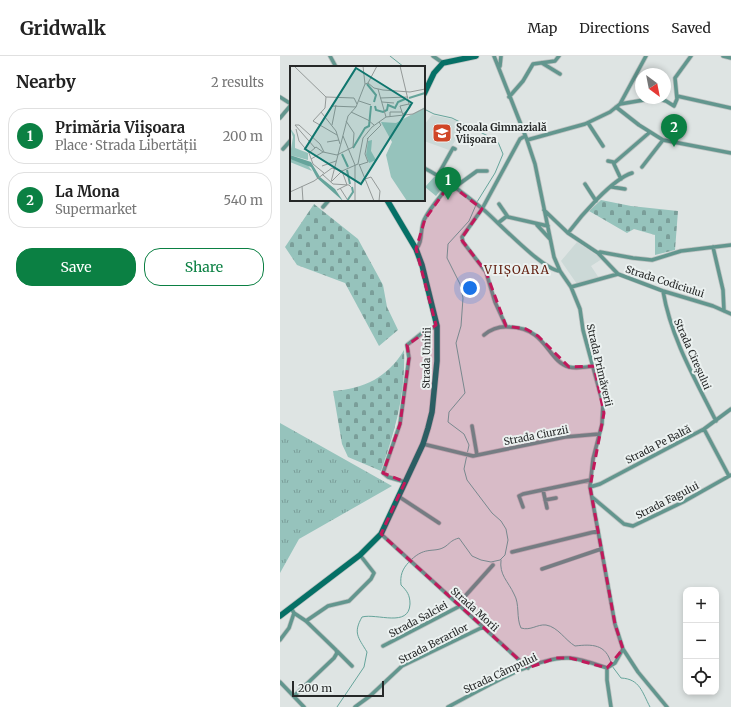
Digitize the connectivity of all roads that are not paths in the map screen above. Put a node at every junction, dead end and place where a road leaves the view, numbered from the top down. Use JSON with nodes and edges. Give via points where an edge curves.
{"nodes":[{"id":1,"x":330,"y":56,"type":"edge"},
{"id":2,"x":434,"y":56,"type":"edge"},
{"id":3,"x":476,"y":56,"type":"edge"},
{"id":4,"x":494,"y":56,"type":"edge"},
{"id":5,"x":501,"y":56,"type":"edge"},
{"id":6,"x":559,"y":56,"type":"edge"},
{"id":7,"x":646,"y":56,"type":"edge"},
{"id":8,"x":691,"y":56,"type":"edge"},
{"id":9,"x":722,"y":56,"type":"edge"},
{"id":10,"x":731,"y":58,"type":"edge"},
{"id":11,"x":442,"y":60,"type":"edge"},
{"id":12,"x":542,"y":63,"type":"junction"},
{"id":13,"x":335,"y":66,"type":"edge"},
{"id":14,"x":500,"y":69,"type":"junction"},
{"id":15,"x":560,"y":74,"type":"dead end"},
{"id":16,"x":425,"y":92,"type":"edge"},
{"id":17,"x":677,"y":96,"type":"junction"},
{"id":18,"x":280,"y":97,"type":"edge"},
{"id":19,"x":509,"y":97,"type":"junction"},
{"id":20,"x":290,"y":104,"type":"edge"},
{"id":21,"x":620,"y":104,"type":"junction"},
{"id":22,"x":290,"y":106,"type":"edge"},
{"id":23,"x":616,"y":107,"type":"junction"},
{"id":24,"x":731,"y":108,"type":"edge"},
{"id":25,"x":280,"y":118,"type":"edge"},
{"id":26,"x":588,"y":123,"type":"junction"},
{"id":27,"x":650,"y":132,"type":"junction"},
{"id":28,"x":525,"y":136,"type":"junction"},
{"id":29,"x":527,"y":140,"type":"junction"},
{"id":30,"x":663,"y":140,"type":"junction"},
{"id":31,"x":290,"y":141,"type":"edge"},
{"id":32,"x":603,"y":146,"type":"dead end"},
{"id":33,"x":455,"y":149,"type":"dead end"},
{"id":34,"x":283,"y":150,"type":"dead end"},
{"id":35,"x":731,"y":153,"type":"edge"},
{"id":36,"x":608,"y":161,"type":"dead end"},
{"id":37,"x":614,"y":162,"type":"junction"},
{"id":38,"x":642,"y":167,"type":"dead end"},
{"id":39,"x":425,"y":168,"type":"edge"},
{"id":40,"x":487,"y":171,"type":"dead end"},
{"id":41,"x":632,"y":173,"type":"dead end"},
{"id":42,"x":438,"y":175,"type":"junction"},
{"id":43,"x":621,"y":179,"type":"junction"},
{"id":44,"x":450,"y":184,"type":"junction"},
{"id":45,"x":585,"y":184,"type":"dead end"},
{"id":46,"x":455,"y":187,"type":"junction"},
{"id":47,"x":612,"y":187,"type":"junction"},
{"id":48,"x":625,"y":189,"type":"dead end"},
{"id":49,"x":328,"y":201,"type":"edge"},
{"id":50,"x":388,"y":201,"type":"edge"},
{"id":51,"x":596,"y":201,"type":"junction"},
{"id":52,"x":499,"y":204,"type":"dead end"},
{"id":53,"x":323,"y":207,"type":"dead end"},
{"id":54,"x":481,"y":208,"type":"junction"},
{"id":55,"x":544,"y":210,"type":"junction"},
{"id":56,"x":507,"y":216,"type":"junction"},
{"id":57,"x":498,"y":223,"type":"junction"},
{"id":58,"x":537,"y":224,"type":"junction"},
{"id":59,"x":548,"y":226,"type":"junction"},
{"id":60,"x":568,"y":233,"type":"junction"},
{"id":61,"x":551,"y":240,"type":"junction"},
{"id":62,"x":731,"y":245,"type":"edge"},
{"id":63,"x":714,"y":247,"type":"junction"},
{"id":64,"x":416,"y":249,"type":"junction"},
{"id":65,"x":598,"y":253,"type":"junction"},
{"id":66,"x":560,"y":271,"type":"junction"},
{"id":67,"x":618,"y":274,"type":"junction"},
{"id":68,"x":571,"y":287,"type":"junction"},
{"id":69,"x":663,"y":291,"type":"junction"},
{"id":70,"x":724,"y":311,"type":"junction"},
{"id":71,"x":731,"y":314,"type":"edge"},
{"id":72,"x":437,"y":326,"type":"junction"},
{"id":73,"x":506,"y":326,"type":"junction"},
{"id":74,"x":484,"y":335,"type":"dead end"},
{"id":75,"x":594,"y":366,"type":"junction"},
{"id":76,"x":731,"y":409,"type":"edge"},
{"id":77,"x":716,"y":421,"type":"junction"},
{"id":78,"x":472,"y":426,"type":"dead end"},
{"id":79,"x":704,"y":429,"type":"junction"},
{"id":80,"x":599,"y":434,"type":"junction"},
{"id":81,"x":423,"y":444,"type":"junction"},
{"id":82,"x":477,"y":455,"type":"junction"},
{"id":83,"x":730,"y":476,"type":"edge"},
{"id":84,"x":590,"y":480,"type":"junction"},
{"id":85,"x":405,"y":482,"type":"junction"},
{"id":86,"x":590,"y":487,"type":"junction"},
{"id":87,"x":543,"y":490,"type":"junction"},
{"id":88,"x":398,"y":496,"type":"junction"},
{"id":89,"x":556,"y":498,"type":"dead end"},
{"id":90,"x":592,"y":498,"type":"junction"},
{"id":91,"x":546,"y":500,"type":"junction"},
{"id":92,"x":523,"y":507,"type":"dead end"},
{"id":93,"x":547,"y":508,"type":"dead end"},
{"id":94,"x":439,"y":523,"type":"dead end"},
{"id":95,"x":598,"y":531,"type":"junction"},
{"id":96,"x":381,"y":534,"type":"junction"},
{"id":97,"x":601,"y":549,"type":"junction"},
{"id":98,"x":512,"y":552,"type":"dead end"},
{"id":99,"x":360,"y":555,"type":"junction"},
{"id":100,"x":493,"y":566,"type":"dead end"},
{"id":101,"x":542,"y":569,"type":"dead end"},
{"id":102,"x":459,"y":605,"type":"junction"},
{"id":103,"x":292,"y":610,"type":"junction"},
{"id":104,"x":280,"y":616,"type":"edge"},
{"id":105,"x":306,"y":621,"type":"junction"},
{"id":106,"x":483,"y":627,"type":"junction"},
{"id":107,"x":280,"y":640,"type":"edge"},
{"id":108,"x":384,"y":646,"type":"dead end"},
{"id":109,"x":623,"y":649,"type":"junction"},
{"id":110,"x":336,"y":650,"type":"junction"},
{"id":111,"x":352,"y":666,"type":"dead end"},
{"id":112,"x":610,"y":666,"type":"junction"},
{"id":113,"x":528,"y":668,"type":"junction"},
{"id":114,"x":280,"y":682,"type":"edge"},
{"id":115,"x":294,"y":696,"type":"junction"},
{"id":116,"x":304,"y":707,"type":"edge"},
{"id":117,"x":355,"y":707,"type":"edge"},
{"id":118,"x":448,"y":707,"type":"edge"},
{"id":119,"x":611,"y":707,"type":"edge"},
{"id":120,"x":667,"y":707,"type":"edge"}],
"edges":[{"from":1,"to":13,"type":"street"},
{"from":2,"to":11,"type":"street"},
{"from":3,"to":11,"type":"main road"},
{"from":4,"to":14,"type":"street","name":"Strada Primăverii"},
{"from":5,"to":14,"type":"street"},
{"from":6,"to":12,"type":"street","via":[[555,61]]},
{"from":7,"to":21,"type":"street"},
{"from":8,"to":17,"type":"street","via":[[675,78]]},
{"from":9,"to":10,"type":"street"},
{"from":11,"to":16,"type":"main road"},
{"from":12,"to":15,"type":"street"},
{"from":12,"to":19,"type":"street","via":[[533,64]]},
{"from":14,"to":19,"type":"street","name":"Strada Primăverii"},
{"from":17,"to":21,"type":"street","via":[[676,104],[673,106],[656,98]]},
{"from":17,"to":24,"type":"street"},
{"from":18,"to":20,"type":"street"},
{"from":19,"to":28,"type":"street","name":"Strada Primăverii"},
{"from":21,"to":23,"type":"street"},
{"from":22,"to":25,"type":"street"},
{"from":23,"to":26,"type":"street"},
{"from":23,"to":27,"type":"street"},
{"from":26,"to":29,"type":"street"},
{"from":26,"to":32,"type":"street"},
{"from":27,"to":30,"type":"street"},
{"from":27,"to":37,"type":"street"},
{"from":28,"to":29,"type":"street","name":"Strada Primăverii"},
{"from":28,"to":54,"type":"street","via":[[520,139]]},
{"from":29,"to":55,"type":"street","name":"Strada Primăverii","via":[[535,164]]},
{"from":30,"to":35,"type":"street"},
{"from":30,"to":38,"type":"street"},
{"from":31,"to":34,"type":"street"},
{"from":33,"to":42,"type":"street","via":[[453,148]]},
{"from":36,"to":37,"type":"street"},
{"from":37,"to":43,"type":"street"},
{"from":39,"to":42,"type":"street"},
{"from":40,"to":46,"type":"street","via":[[477,171]]},
{"from":41,"to":43,"type":"street"},
{"from":42,"to":44,"type":"street"},
{"from":43,"to":47,"type":"street"},
{"from":44,"to":46,"type":"street"},
{"from":44,"to":64,"type":"street","via":[[425,219]]},
{"from":45,"to":51,"type":"street"},
{"from":46,"to":54,"type":"street"},
{"from":47,"to":48,"type":"street"},
{"from":47,"to":51,"type":"street"},
{"from":49,"to":53,"type":"street"},
{"from":50,"to":64,"type":"main road","name":"Strada Unirii"},
{"from":51,"to":60,"type":"street"},
{"from":52,"to":56,"type":"street"},
{"from":54,"to":57,"type":"street"},
{"from":54,"to":73,"type":"street","via":[[462,240],[486,272]]},
{"from":55,"to":59,"type":"street","name":"Strada Primăverii"},
{"from":55,"to":60,"type":"street","name":"Strada Codiciului"},
{"from":56,"to":57,"type":"street"},
{"from":56,"to":58,"type":"street"},
{"from":57,"to":66,"type":"street","via":[[537,259]]},
{"from":58,"to":59,"type":"street"},
{"from":58,"to":61,"type":"street"},
{"from":59,"to":61,"type":"street","name":"Strada Primăverii"},
{"from":60,"to":65,"type":"street","name":"Strada Codiciului"},
{"from":61,"to":66,"type":"street","name":"Strada Primăverii"},
{"from":62,"to":63,"type":"street"},
{"from":63,"to":65,"type":"street","via":[[681,251],[652,260]]},
{"from":63,"to":70,"type":"street","via":[[723,290]]},
{"from":64,"to":72,"type":"main road","name":"Strada Unirii"},
{"from":65,"to":67,"type":"street","name":"Strada Codiciului"},
{"from":66,"to":68,"type":"street","name":"Strada Primăverii"},
{"from":67,"to":68,"type":"street"},
{"from":67,"to":69,"type":"street","name":"Strada Codiciului"},
{"from":68,"to":75,"type":"street","name":"Strada Primăverii","via":[[580,309],[583,330]]},
{"from":69,"to":70,"type":"street","name":"Strada Codiciului"},
{"from":69,"to":77,"type":"street","name":"Strada Cireșului","via":[[668,319],[675,337]]},
{"from":70,"to":71,"type":"street","name":"Strada Codiciului"},
{"from":72,"to":81,"type":"main road","name":"Strada Unirii","via":[[435,389]]},
{"from":72,"to":85,"type":"street","via":[[422,333],[407,345],[409,358],[400,424],[383,473]]},
{"from":73,"to":74,"type":"street"},
{"from":73,"to":75,"type":"street","via":[[526,329],[538,336],[560,361],[569,367]]},
{"from":75,"to":80,"type":"street","name":"Strada Primăverii","via":[[603,404]]},
{"from":76,"to":77,"type":"street","name":"Strada Pe Baltă"},
{"from":77,"to":79,"type":"street","name":"Strada Pe Baltă"},
{"from":78,"to":82,"type":"street"},
{"from":79,"to":83,"type":"street"},
{"from":79,"to":86,"type":"street","name":"Strada Pe Baltă"},
{"from":80,"to":82,"type":"street","name":"Strada Ciurzii","via":[[565,437]]},
{"from":80,"to":84,"type":"street","name":"Strada Primăverii"},
{"from":81,"to":82,"type":"street","name":"Strada Ciurzii","via":[[471,456]]},
{"from":81,"to":85,"type":"main road","name":"Strada Unirii"},
{"from":83,"to":90,"type":"street","name":"Strada Fagului","via":[[633,526],[624,524]]},
{"from":84,"to":86,"type":"street","name":"Strada Primăverii"},
{"from":84,"to":87,"type":"street"},
{"from":85,"to":88,"type":"main road","name":"Strada Unirii"},
{"from":86,"to":90,"type":"street","name":"Strada Primăverii"},
{"from":87,"to":91,"type":"street"},
{"from":87,"to":92,"type":"street","via":[[520,495]]},
{"from":88,"to":94,"type":"street"},
{"from":88,"to":96,"type":"main road","name":"Strada Unirii"},
{"from":89,"to":91,"type":"street"},
{"from":90,"to":95,"type":"street","name":"Strada Primăverii"},
{"from":91,"to":93,"type":"street"},
{"from":95,"to":97,"type":"street","name":"Strada Primăverii"},
{"from":95,"to":98,"type":"street"},
{"from":96,"to":99,"type":"main road","name":"Strada Unirii"},
{"from":96,"to":102,"type":"street","name":"Strada Morii"},
{"from":97,"to":101,"type":"street"},
{"from":97,"to":109,"type":"street","name":"Strada Primăverii","via":[[614,624]]},
{"from":99,"to":103,"type":"main road","name":"Strada Unirii"},
{"from":99,"to":105,"type":"street","via":[[374,573],[371,579],[349,601],[328,606]]},
{"from":100,"to":102,"type":"street","name":"Strada Salciei"},
{"from":102,"to":106,"type":"street","name":"Strada Morii"},
{"from":102,"to":108,"type":"street","name":"Strada Salciei"},
{"from":103,"to":104,"type":"main road","name":"Strada Unirii"},
{"from":103,"to":105,"type":"street"},
{"from":103,"to":107,"type":"street","via":[[289,628]]},
{"from":105,"to":110,"type":"street"},
{"from":106,"to":113,"type":"street","name":"Strada Morii"},
{"from":106,"to":117,"type":"street","name":"Strada Berarilor","via":[[402,666]]},
{"from":109,"to":112,"type":"street"},
{"from":109,"to":120,"type":"street","name":"Strada Primăverii"},
{"from":110,"to":111,"type":"street"},
{"from":110,"to":115,"type":"street","via":[[334,658]]},
{"from":112,"to":113,"type":"street","name":"Strada Câmpului","via":[[570,658],[556,658]]},
{"from":112,"to":119,"type":"street","via":[[607,680]]},
{"from":113,"to":118,"type":"street","name":"Strada Câmpului"},
{"from":114,"to":115,"type":"street"},
{"from":115,"to":116,"type":"street"}]}
